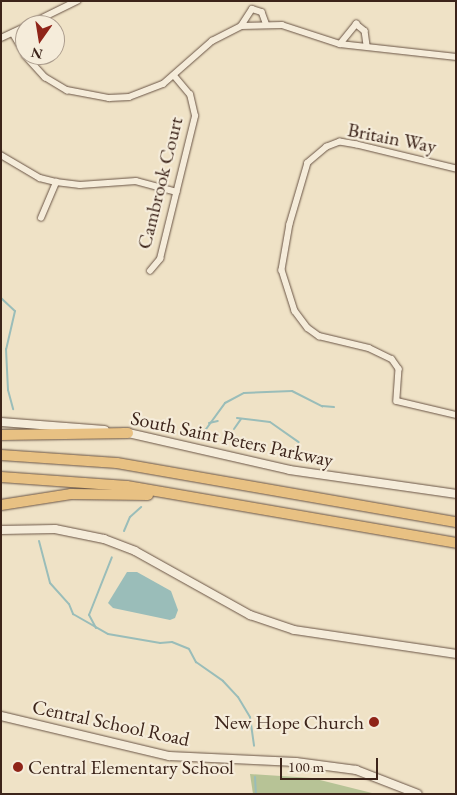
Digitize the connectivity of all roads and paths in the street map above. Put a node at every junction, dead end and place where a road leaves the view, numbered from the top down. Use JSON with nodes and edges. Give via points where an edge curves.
{"nodes":[{"id":1,"x":77,"y":1,"type":"edge"},
{"id":2,"x":49,"y":15,"type":"edge"},
{"id":3,"x":266,"y":23,"type":"junction"},
{"id":4,"x":241,"y":26,"type":"junction"},
{"id":5,"x":13,"y":32,"type":"joint"},
{"id":6,"x":15,"y":36,"type":"edge"},
{"id":7,"x":1,"y":38,"type":"edge"},
{"id":8,"x":340,"y":44,"type":"junction"},
{"id":9,"x":367,"y":46,"type":"junction"},
{"id":10,"x":456,"y":57,"type":"edge"},
{"id":11,"x":34,"y":65,"type":"edge"},
{"id":12,"x":174,"y":76,"type":"junction"},
{"id":13,"x":1,"y":155,"type":"edge"},
{"id":14,"x":456,"y":169,"type":"edge"},
{"id":15,"x":56,"y":182,"type":"junction"},
{"id":16,"x":177,"y":192,"type":"junction"},
{"id":17,"x":41,"y":218,"type":"dead end"},
{"id":18,"x":150,"y":271,"type":"dead end"},
{"id":19,"x":456,"y":415,"type":"edge"},
{"id":20,"x":1,"y":422,"type":"edge"},
{"id":21,"x":128,"y":433,"type":"junction"},
{"id":22,"x":1,"y":435,"type":"edge"},
{"id":23,"x":1,"y":455,"type":"edge"},
{"id":24,"x":1,"y":477,"type":"edge"},
{"id":25,"x":456,"y":494,"type":"edge"},
{"id":26,"x":192,"y":497,"type":"junction"},
{"id":27,"x":1,"y":505,"type":"edge"},
{"id":28,"x":456,"y":522,"type":"edge"},
{"id":29,"x":1,"y":530,"type":"edge"},
{"id":30,"x":456,"y":544,"type":"edge"},
{"id":31,"x":456,"y":654,"type":"edge"},
{"id":32,"x":1,"y":716,"type":"edge"},
{"id":33,"x":418,"y":794,"type":"edge"}],
"edges":[{"from":1,"to":2,"type":"street"},
{"from":3,"to":4,"type":"street"},
{"from":3,"to":4,"type":"street","via":[[262,12],[252,9]]},
{"from":3,"to":8,"type":"street","via":[[306,31]]},
{"from":4,"to":12,"type":"street","via":[[212,41]]},
{"from":5,"to":6,"type":"street"},
{"from":5,"to":7,"type":"street"},
{"from":8,"to":9,"type":"street"},
{"from":8,"to":9,"type":"street","via":[[356,24],[365,31]]},
{"from":9,"to":10,"type":"street"},
{"from":11,"to":12,"type":"street","via":[[45,77],[67,90],[88,96],[129,97],[152,90]]},
{"from":12,"to":16,"type":"street","name":"Cambrook Court","via":[[190,95],[195,116]]},
{"from":13,"to":15,"type":"street","via":[[40,178]]},
{"from":14,"to":19,"type":"street","name":"Britain Way","via":[[425,159],[340,142],[326,147],[308,163],[290,224],[282,270],[294,310],[308,328],[320,336],[368,348],[392,359],[399,369],[397,401]]},
{"from":15,"to":16,"type":"street","via":[[80,185],[136,181]]},
{"from":15,"to":17,"type":"street"},
{"from":16,"to":18,"type":"street","name":"Cambrook Court","via":[[160,259]]},
{"from":20,"to":21,"type":"main road","name":"South Saint Peters Parkway"},
{"from":21,"to":22,"type":"highway"},
{"from":21,"to":25,"type":"main road","name":"South Saint Peters Parkway","via":[[290,470]]},
{"from":23,"to":28,"type":"highway","via":[[140,466]]},
{"from":24,"to":26,"type":"highway","via":[[92,481]]},
{"from":26,"to":27,"type":"highway","via":[[92,493]]},
{"from":26,"to":30,"type":"highway"},
{"from":29,"to":31,"type":"main road","via":[[55,528],[104,538],[135,551],[250,615],[294,630]]},
{"from":32,"to":33,"type":"main road","name":"Central School Road","via":[[169,756],[298,762],[356,770]]}]}
